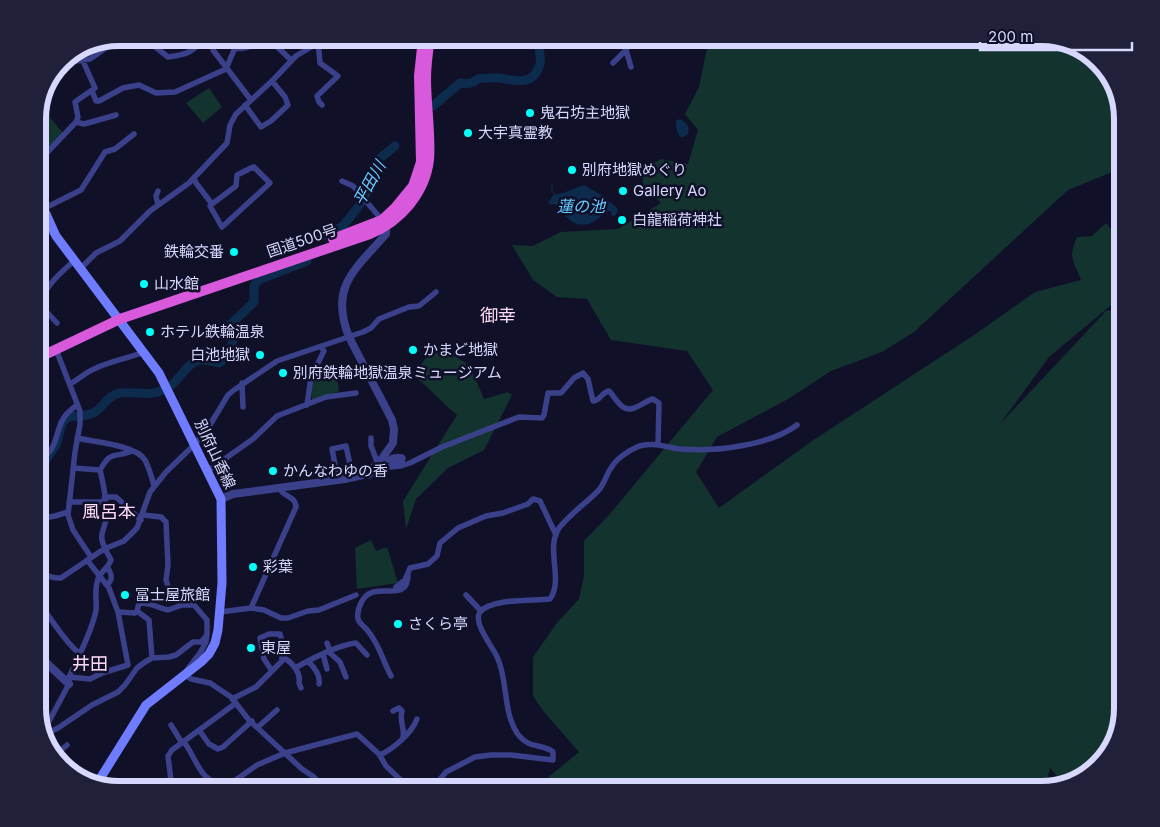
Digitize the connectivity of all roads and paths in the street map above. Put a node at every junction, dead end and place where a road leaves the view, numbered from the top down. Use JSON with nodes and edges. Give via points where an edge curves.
{"nodes":[{"id":1,"x":154,"y":46,"type":"edge"},
{"id":2,"x":196,"y":46,"type":"edge"},
{"id":3,"x":213,"y":46,"type":"edge"},
{"id":4,"x":251,"y":46,"type":"edge"},
{"id":5,"x":276,"y":46,"type":"edge"},
{"id":6,"x":312,"y":46,"type":"edge"},
{"id":7,"x":318,"y":46,"type":"edge"},
{"id":8,"x":422,"y":46,"type":"edge"},
{"id":9,"x":429,"y":46,"type":"edge"},
{"id":10,"x":628,"y":46,"type":"edge"},
{"id":11,"x":106,"y":48,"type":"edge"},
{"id":12,"x":626,"y":50,"type":"junction"},
{"id":13,"x":92,"y":52,"type":"edge"},
{"id":14,"x":94,"y":56,"type":"junction"},
{"id":15,"x":291,"y":60,"type":"junction"},
{"id":16,"x":77,"y":61,"type":"edge"},
{"id":17,"x":83,"y":61,"type":"junction"},
{"id":18,"x":613,"y":63,"type":"dead end"},
{"id":19,"x":631,"y":67,"type":"dead end"},
{"id":20,"x":226,"y":69,"type":"junction"},
{"id":21,"x":272,"y":81,"type":"junction"},
{"id":22,"x":92,"y":91,"type":"junction"},
{"id":23,"x":251,"y":100,"type":"junction"},
{"id":24,"x":246,"y":105,"type":"junction"},
{"id":25,"x":322,"y":105,"type":"dead end"},
{"id":26,"x":116,"y":115,"type":"dead end"},
{"id":27,"x":76,"y":122,"type":"junction"},
{"id":28,"x":134,"y":134,"type":"dead end"},
{"id":29,"x":46,"y":154,"type":"edge"},
{"id":30,"x":194,"y":177,"type":"junction"},
{"id":31,"x":342,"y":181,"type":"dead end"},
{"id":32,"x":158,"y":191,"type":"dead end"},
{"id":33,"x":212,"y":204,"type":"junction"},
{"id":34,"x":158,"y":205,"type":"junction"},
{"id":35,"x":46,"y":208,"type":"edge"},
{"id":36,"x":46,"y":215,"type":"edge"},
{"id":37,"x":385,"y":227,"type":"junction"},
{"id":38,"x":46,"y":228,"type":"edge"},
{"id":39,"x":56,"y":236,"type":"junction"},
{"id":40,"x":74,"y":260,"type":"junction"},
{"id":41,"x":81,"y":268,"type":"junction"},
{"id":42,"x":46,"y":290,"type":"edge"},
{"id":43,"x":436,"y":292,"type":"dead end"},
{"id":44,"x":46,"y":311,"type":"edge"},
{"id":45,"x":117,"y":316,"type":"junction"},
{"id":46,"x":57,"y":323,"type":"dead end"},
{"id":47,"x":349,"y":337,"type":"junction"},
{"id":48,"x":46,"y":345,"type":"edge"},
{"id":49,"x":321,"y":346,"type":"junction"},
{"id":50,"x":46,"y":348,"type":"edge"},
{"id":51,"x":144,"y":352,"type":"junction"},
{"id":52,"x":242,"y":383,"type":"junction"},
{"id":53,"x":70,"y":384,"type":"junction"},
{"id":54,"x":356,"y":393,"type":"dead end"},
{"id":55,"x":77,"y":405,"type":"junction"},
{"id":56,"x":306,"y":405,"type":"junction"},
{"id":57,"x":243,"y":406,"type":"dead end"},
{"id":58,"x":797,"y":425,"type":"dead end"},
{"id":59,"x":78,"y":438,"type":"junction"},
{"id":60,"x":371,"y":438,"type":"dead end"},
{"id":61,"x":196,"y":444,"type":"junction"},
{"id":62,"x":658,"y":445,"type":"junction"},
{"id":63,"x":132,"y":452,"type":"junction"},
{"id":64,"x":46,"y":455,"type":"edge"},
{"id":65,"x":378,"y":464,"type":"junction"},
{"id":66,"x":73,"y":468,"type":"junction"},
{"id":67,"x":100,"y":470,"type":"junction"},
{"id":68,"x":209,"y":470,"type":"junction"},
{"id":69,"x":362,"y":475,"type":"junction"},
{"id":70,"x":353,"y":478,"type":"junction"},
{"id":71,"x":338,"y":480,"type":"junction"},
{"id":72,"x":154,"y":486,"type":"junction"},
{"id":73,"x":279,"y":488,"type":"junction"},
{"id":74,"x":105,"y":497,"type":"junction"},
{"id":75,"x":221,"y":499,"type":"junction"},
{"id":76,"x":69,"y":502,"type":"junction"},
{"id":77,"x":68,"y":512,"type":"junction"},
{"id":78,"x":46,"y":518,"type":"edge"},
{"id":79,"x":142,"y":518,"type":"junction"},
{"id":80,"x":556,"y":535,"type":"junction"},
{"id":81,"x":104,"y":549,"type":"junction"},
{"id":82,"x":89,"y":558,"type":"junction"},
{"id":83,"x":108,"y":568,"type":"junction"},
{"id":84,"x":408,"y":574,"type":"junction"},
{"id":85,"x":46,"y":575,"type":"edge"},
{"id":86,"x":98,"y":576,"type":"junction"},
{"id":87,"x":107,"y":585,"type":"junction"},
{"id":88,"x":396,"y":587,"type":"dead end"},
{"id":89,"x":356,"y":595,"type":"dead end"},
{"id":90,"x":466,"y":595,"type":"dead end"},
{"id":91,"x":182,"y":605,"type":"junction"},
{"id":92,"x":251,"y":608,"type":"junction"},
{"id":93,"x":481,"y":610,"type":"junction"},
{"id":94,"x":137,"y":611,"type":"junction"},
{"id":95,"x":46,"y":612,"type":"edge"},
{"id":96,"x":118,"y":612,"type":"junction"},
{"id":97,"x":220,"y":612,"type":"junction"},
{"id":98,"x":207,"y":635,"type":"junction"},
{"id":99,"x":327,"y":643,"type":"dead end"},
{"id":100,"x":327,"y":652,"type":"junction"},
{"id":101,"x":80,"y":654,"type":"junction"},
{"id":102,"x":367,"y":655,"type":"dead end"},
{"id":103,"x":152,"y":658,"type":"junction"},
{"id":104,"x":282,"y":660,"type":"junction"},
{"id":105,"x":308,"y":661,"type":"junction"},
{"id":106,"x":46,"y":662,"type":"edge"},
{"id":107,"x":49,"y":665,"type":"junction"},
{"id":108,"x":46,"y":667,"type":"edge"},
{"id":109,"x":295,"y":668,"type":"junction"},
{"id":110,"x":328,"y":669,"type":"dead end"},
{"id":111,"x":272,"y":670,"type":"junction"},
{"id":112,"x":186,"y":675,"type":"junction"},
{"id":113,"x":391,"y":676,"type":"dead end"},
{"id":114,"x":346,"y":678,"type":"dead end"},
{"id":115,"x":69,"y":680,"type":"junction"},
{"id":116,"x":319,"y":684,"type":"dead end"},
{"id":117,"x":301,"y":688,"type":"dead end"},
{"id":118,"x":234,"y":701,"type":"junction"},
{"id":119,"x":277,"y":710,"type":"dead end"},
{"id":120,"x":393,"y":711,"type":"dead end"},
{"id":121,"x":47,"y":719,"type":"edge"},
{"id":122,"x":417,"y":719,"type":"dead end"},
{"id":123,"x":252,"y":722,"type":"junction"},
{"id":124,"x":171,"y":725,"type":"dead end"},
{"id":125,"x":258,"y":727,"type":"junction"},
{"id":126,"x":199,"y":730,"type":"junction"},
{"id":127,"x":51,"y":731,"type":"edge"},
{"id":128,"x":403,"y":737,"type":"junction"},
{"id":129,"x":183,"y":742,"type":"junction"},
{"id":130,"x":66,"y":745,"type":"dead end"},
{"id":131,"x":60,"y":751,"type":"edge"},
{"id":132,"x":285,"y":753,"type":"junction"},
{"id":133,"x":380,"y":755,"type":"junction"},
{"id":134,"x":100,"y":778,"type":"edge"},
{"id":135,"x":171,"y":781,"type":"edge"},
{"id":136,"x":210,"y":781,"type":"edge"},
{"id":137,"x":234,"y":781,"type":"edge"},
{"id":138,"x":317,"y":781,"type":"edge"},
{"id":139,"x":402,"y":781,"type":"edge"},
{"id":140,"x":439,"y":781,"type":"edge"}],
"edges":[{"from":1,"to":2,"type":"street","via":[[168,57],[185,53]]},
{"from":3,"to":20,"type":"street"},
{"from":4,"to":20,"type":"street","via":[[234,50]]},
{"from":5,"to":15,"type":"street"},
{"from":6,"to":15,"type":"street"},
{"from":7,"to":25,"type":"street","via":[[320,63],[338,76],[318,96]]},
{"from":8,"to":37,"type":"highway","name":"国道500号","via":[[419,76],[421,162],[409,191]]},
{"from":9,"to":37,"type":"highway","name":"国道500号","via":[[426,80],[429,159],[411,204]]},
{"from":10,"to":12,"type":"street"},
{"from":11,"to":14,"type":"street"},
{"from":12,"to":18,"type":"street"},
{"from":12,"to":19,"type":"street"},
{"from":13,"to":14,"type":"street"},
{"from":14,"to":17,"type":"street"},
{"from":15,"to":21,"type":"street"},
{"from":16,"to":17,"type":"street"},
{"from":17,"to":22,"type":"street","via":[[95,88]]},
{"from":20,"to":22,"type":"street","via":[[175,92],[156,93],[139,85],[123,88],[96,101]]},
{"from":20,"to":23,"type":"street"},
{"from":21,"to":23,"type":"street"},
{"from":21,"to":24,"type":"street","via":[[288,105],[276,117],[261,126]]},
{"from":22,"to":27,"type":"street","via":[[75,102]]},
{"from":23,"to":24,"type":"street"},
{"from":24,"to":30,"type":"street","via":[[230,125],[227,143]]},
{"from":26,"to":27,"type":"street","via":[[84,124]]},
{"from":27,"to":29,"type":"street"},
{"from":28,"to":35,"type":"street","via":[[115,149],[105,152],[81,190]]},
{"from":30,"to":33,"type":"street"},
{"from":30,"to":34,"type":"street"},
{"from":31,"to":37,"type":"street","via":[[353,186]]},
{"from":32,"to":34,"type":"street"},
{"from":33,"to":33,"type":"street","via":[[210,206],[222,227],[270,183],[253,167],[238,176],[236,186]]},
{"from":34,"to":41,"type":"street","via":[[120,241],[96,253]]},
{"from":36,"to":39,"type":"main road","name":"別府山香線"},
{"from":37,"to":45,"type":"highway","name":"国道500号","via":[[347,234]]},
{"from":37,"to":47,"type":"street","via":[[351,275],[342,294],[341,314]]},
{"from":38,"to":39,"type":"street"},
{"from":39,"to":40,"type":"main road","name":"別府山香線"},
{"from":40,"to":41,"type":"main road","name":"別府山香線"},
{"from":40,"to":42,"type":"street"},
{"from":41,"to":45,"type":"main road","name":"別府山香線"},
{"from":43,"to":47,"type":"street","via":[[419,306],[379,319],[371,328]]},
{"from":44,"to":46,"type":"street"},
{"from":45,"to":48,"type":"highway","name":"国道500号"},
{"from":45,"to":51,"type":"main road","name":"別府山香線"},
{"from":47,"to":49,"type":"street"},
{"from":47,"to":65,"type":"street","via":[[392,420],[392,443]]},
{"from":49,"to":52,"type":"street","via":[[271,364]]},
{"from":49,"to":56,"type":"street","via":[[324,351],[311,377]]},
{"from":50,"to":53,"type":"street","via":[[56,352]]},
{"from":51,"to":53,"type":"street","via":[[96,368]]},
{"from":51,"to":61,"type":"main road","name":"別府山香線","via":[[160,373]]},
{"from":52,"to":57,"type":"street"},
{"from":52,"to":61,"type":"street","via":[[230,392]]},
{"from":53,"to":55,"type":"street"},
{"from":54,"to":56,"type":"street","via":[[326,397]]},
{"from":55,"to":59,"type":"street","via":[[80,411]]},
{"from":55,"to":64,"type":"street","via":[[64,416],[55,442]]},
{"from":56,"to":68,"type":"street","via":[[277,416],[253,439]]},
{"from":58,"to":62,"type":"street","via":[[759,442],[716,449]]},
{"from":59,"to":63,"type":"street","via":[[118,445]]},
{"from":59,"to":66,"type":"street"},
{"from":60,"to":65,"type":"street"},
{"from":61,"to":68,"type":"main road","name":"別府山香線"},
{"from":61,"to":72,"type":"street"},
{"from":62,"to":69,"type":"street","via":[[659,402],[653,399],[627,409],[609,391],[593,401],[588,379],[583,373],[561,393],[548,393],[542,418],[519,417],[400,466],[390,467],[392,463],[402,461],[402,457],[390,457],[368,476]]},
{"from":62,"to":80,"type":"street","via":[[639,446],[615,462],[599,490]]},
{"from":63,"to":67,"type":"street","via":[[106,459]]},
{"from":63,"to":72,"type":"street","via":[[145,460]]},
{"from":65,"to":69,"type":"street"},
{"from":66,"to":67,"type":"street"},
{"from":66,"to":76,"type":"street"},
{"from":67,"to":74,"type":"street"},
{"from":68,"to":75,"type":"main road","name":"別府山香線"},
{"from":69,"to":70,"type":"street"},
{"from":70,"to":71,"type":"street"},
{"from":70,"to":71,"type":"street","via":[[346,446],[332,449]]},
{"from":71,"to":73,"type":"street"},
{"from":72,"to":79,"type":"street"},
{"from":73,"to":75,"type":"street","via":[[233,494]]},
{"from":73,"to":92,"type":"street","via":[[294,499],[296,507]]},
{"from":74,"to":76,"type":"street","via":[[103,502]]},
{"from":74,"to":79,"type":"street","via":[[116,496]]},
{"from":74,"to":81,"type":"street","via":[[106,520],[101,536]]},
{"from":75,"to":97,"type":"main road","name":"別府山香線"},
{"from":76,"to":77,"type":"street"},
{"from":77,"to":78,"type":"street"},
{"from":77,"to":82,"type":"street","via":[[73,530]]},
{"from":79,"to":81,"type":"street","via":[[124,541]]},
{"from":79,"to":91,"type":"street","via":[[161,517],[166,522],[166,580],[170,592]]},
{"from":80,"to":84,"type":"street","via":[[540,501],[533,499],[528,504],[458,528],[440,543],[437,556],[428,564],[410,568]]},
{"from":80,"to":93,"type":"street","via":[[555,586],[550,599],[495,604]]},
{"from":81,"to":82,"type":"street"},
{"from":81,"to":83,"type":"street","via":[[111,560]]},
{"from":82,"to":85,"type":"street","via":[[61,578]]},
{"from":82,"to":86,"type":"street"},
{"from":83,"to":86,"type":"street"},
{"from":83,"to":87,"type":"street","via":[[112,575]]},
{"from":84,"to":88,"type":"street"},
{"from":84,"to":113,"type":"street","via":[[408,582],[403,589],[372,592],[361,602],[358,610],[358,620],[375,641]]},
{"from":86,"to":87,"type":"street"},
{"from":86,"to":101,"type":"street","via":[[96,610]]},
{"from":87,"to":96,"type":"street"},
{"from":89,"to":92,"type":"street","via":[[288,618]]},
{"from":90,"to":93,"type":"street"},
{"from":91,"to":94,"type":"street","via":[[168,610],[145,602],[139,603]]},
{"from":91,"to":98,"type":"street","via":[[194,605],[207,620]]},
{"from":92,"to":97,"type":"street"},
{"from":93,"to":140,"type":"street","via":[[478,622],[499,661],[509,713],[517,733],[526,742],[549,748],[553,752],[553,760],[511,755],[475,757],[446,772]]},
{"from":94,"to":96,"type":"street"},
{"from":94,"to":103,"type":"street","via":[[149,620]]},
{"from":95,"to":101,"type":"street","via":[[70,646]]},
{"from":96,"to":115,"type":"street","via":[[128,665],[90,679]]},
{"from":97,"to":112,"type":"main road","name":"別府山香線","via":[[215,643],[209,654]]},
{"from":98,"to":103,"type":"street","via":[[201,642],[193,642],[176,655]]},
{"from":98,"to":112,"type":"street"},
{"from":99,"to":100,"type":"street"},
{"from":100,"to":102,"type":"street","via":[[356,643]]},
{"from":100,"to":105,"type":"street"},
{"from":100,"to":110,"type":"street"},
{"from":100,"to":114,"type":"street","via":[[340,662]]},
{"from":101,"to":115,"type":"street"},
{"from":103,"to":127,"type":"street","via":[[137,668],[118,692]]},
{"from":104,"to":109,"type":"street","via":[[285,658]]},
{"from":104,"to":111,"type":"street"},
{"from":104,"to":111,"type":"street","via":[[280,634],[260,638],[264,659]]},
{"from":105,"to":109,"type":"street"},
{"from":105,"to":116,"type":"street","via":[[319,677]]},
{"from":106,"to":107,"type":"street"},
{"from":107,"to":108,"type":"street"},
{"from":107,"to":115,"type":"street"},
{"from":109,"to":117,"type":"street"},
{"from":111,"to":118,"type":"street","via":[[256,687]]},
{"from":112,"to":118,"type":"street","via":[[191,680],[210,683]]},
{"from":112,"to":134,"type":"main road","name":"別府山香線","via":[[146,705]]},
{"from":115,"to":121,"type":"street"},
{"from":118,"to":123,"type":"street"},
{"from":118,"to":126,"type":"street"},
{"from":119,"to":125,"type":"street"},
{"from":120,"to":128,"type":"street","via":[[398,708],[402,711]]},
{"from":122,"to":128,"type":"street"},
{"from":123,"to":125,"type":"street"},
{"from":123,"to":126,"type":"street","via":[[218,749],[209,744]]},
{"from":124,"to":129,"type":"street"},
{"from":125,"to":132,"type":"street"},
{"from":126,"to":129,"type":"street"},
{"from":128,"to":133,"type":"street"},
{"from":129,"to":135,"type":"street","via":[[168,756]]},
{"from":129,"to":136,"type":"street"},
{"from":130,"to":131,"type":"street"},
{"from":132,"to":133,"type":"street","via":[[357,734]]},
{"from":132,"to":137,"type":"street","via":[[257,765]]},
{"from":132,"to":138,"type":"street"},
{"from":133,"to":139,"type":"street"}]}
